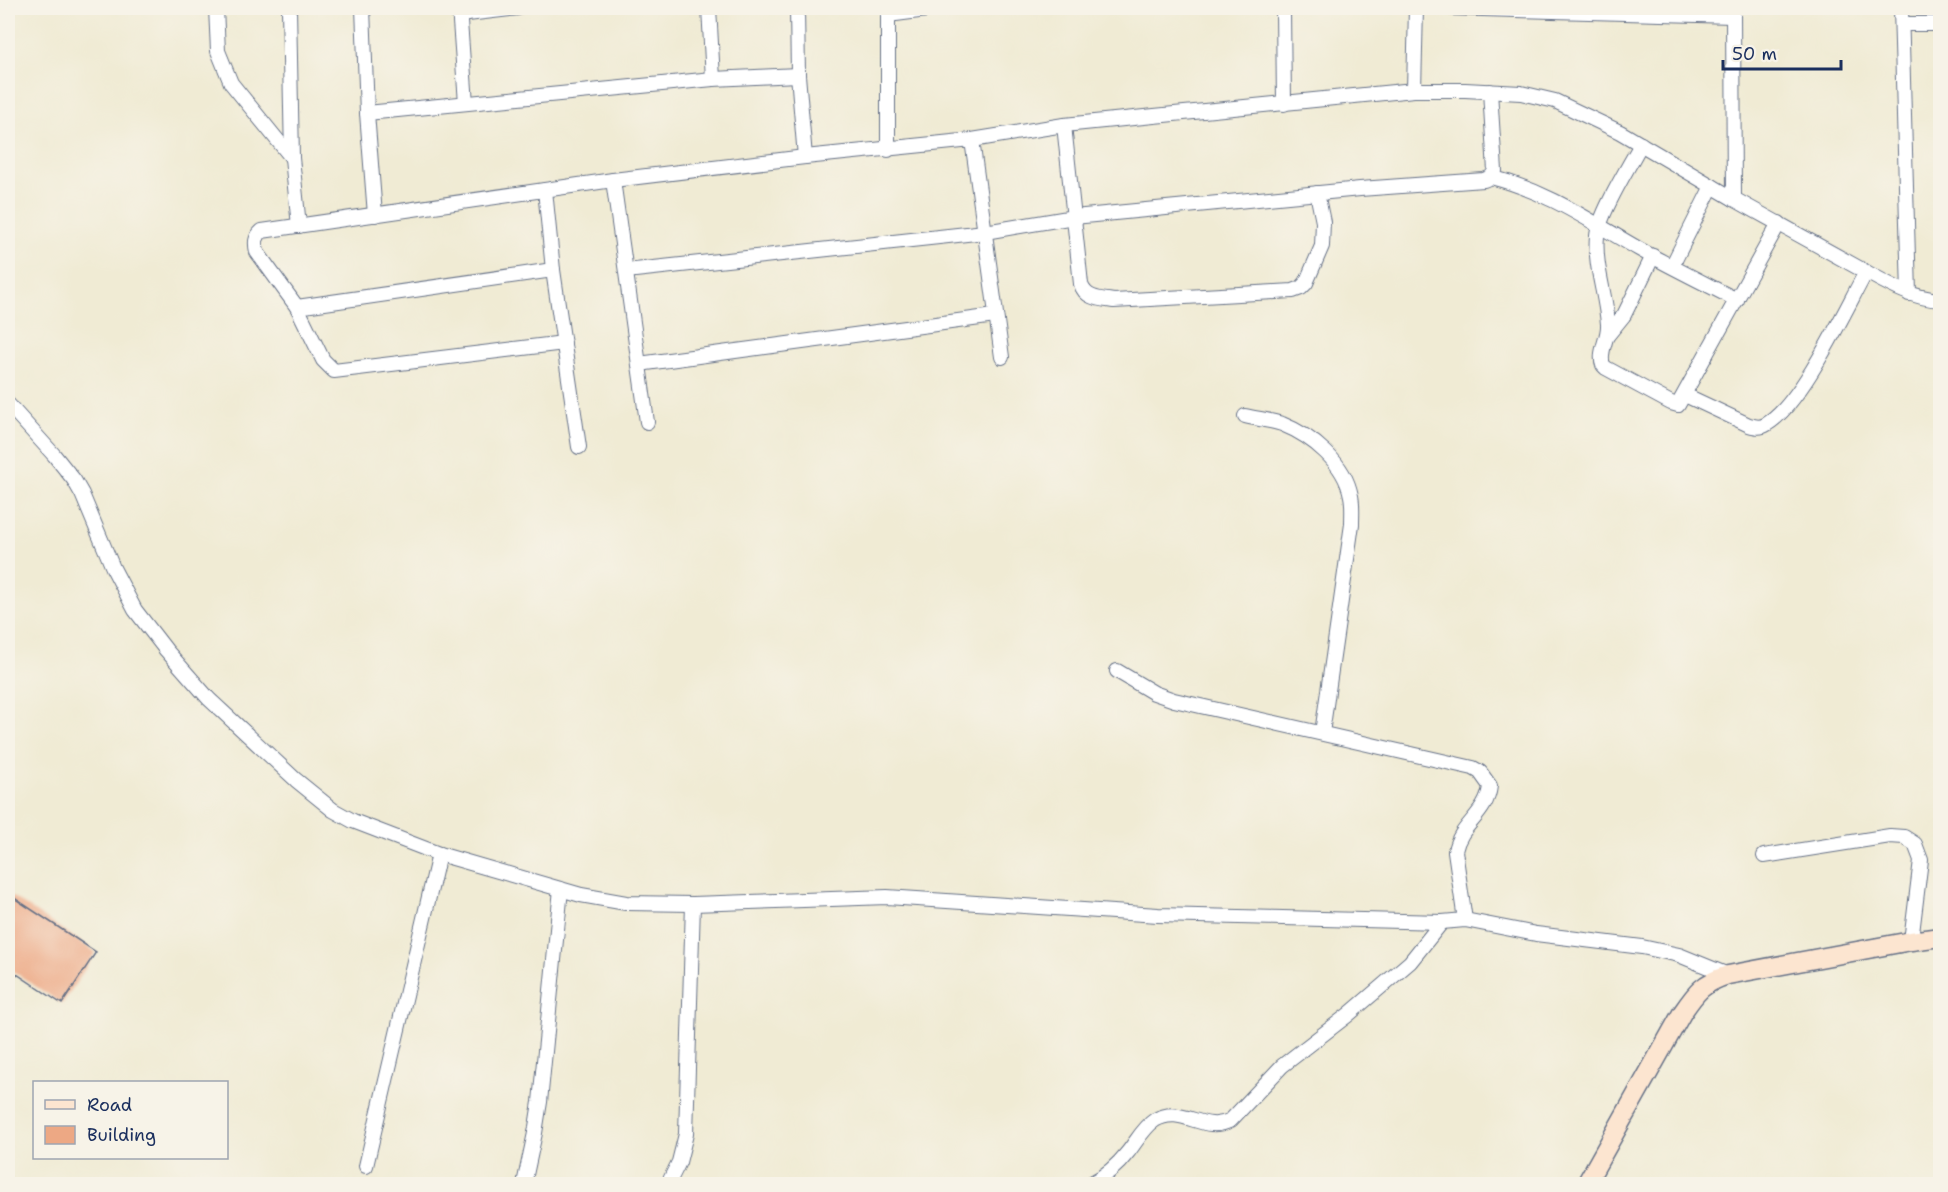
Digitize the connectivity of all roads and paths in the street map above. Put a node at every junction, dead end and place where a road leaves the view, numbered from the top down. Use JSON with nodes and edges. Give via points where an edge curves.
{"nodes":[{"id":1,"x":216,"y":8,"type":"edge"},
{"id":2,"x":289,"y":8,"type":"edge"},
{"id":3,"x":363,"y":8,"type":"edge"},
{"id":4,"x":518,"y":8,"type":"edge"},
{"id":5,"x":709,"y":8,"type":"edge"},
{"id":6,"x":797,"y":8,"type":"edge"},
{"id":7,"x":942,"y":8,"type":"edge"},
{"id":8,"x":1283,"y":8,"type":"edge"},
{"id":9,"x":1416,"y":8,"type":"edge"},
{"id":10,"x":1448,"y":8,"type":"edge"},
{"id":11,"x":1901,"y":8,"type":"edge"},
{"id":12,"x":459,"y":11,"type":"edge"},
{"id":13,"x":888,"y":11,"type":"edge"},
{"id":14,"x":1733,"y":12,"type":"edge"},
{"id":15,"x":1902,"y":24,"type":"junction"},
{"id":16,"x":1941,"y":24,"type":"edge"},
{"id":17,"x":798,"y":75,"type":"junction"},
{"id":18,"x":713,"y":79,"type":"junction"},
{"id":19,"x":1413,"y":90,"type":"junction"},
{"id":20,"x":1490,"y":91,"type":"junction"},
{"id":21,"x":466,"y":104,"type":"junction"},
{"id":22,"x":1284,"y":105,"type":"junction"},
{"id":23,"x":367,"y":112,"type":"junction"},
{"id":24,"x":1064,"y":125,"type":"junction"},
{"id":25,"x":972,"y":140,"type":"junction"},
{"id":26,"x":1641,"y":144,"type":"junction"},
{"id":27,"x":888,"y":150,"type":"junction"},
{"id":28,"x":805,"y":157,"type":"junction"},
{"id":29,"x":292,"y":158,"type":"junction"},
{"id":30,"x":1491,"y":177,"type":"junction"},
{"id":31,"x":613,"y":180,"type":"junction"},
{"id":32,"x":1712,"y":186,"type":"junction"},
{"id":33,"x":545,"y":190,"type":"junction"},
{"id":34,"x":1317,"y":194,"type":"junction"},
{"id":35,"x":1734,"y":199,"type":"junction"},
{"id":36,"x":375,"y":215,"type":"junction"},
{"id":37,"x":1074,"y":218,"type":"junction"},
{"id":38,"x":1779,"y":223,"type":"junction"},
{"id":39,"x":1599,"y":225,"type":"junction"},
{"id":40,"x":299,"y":226,"type":"junction"},
{"id":41,"x":985,"y":232,"type":"junction"},
{"id":42,"x":1653,"y":256,"type":"junction"},
{"id":43,"x":1672,"y":266,"type":"junction"},
{"id":44,"x":553,"y":270,"type":"junction"},
{"id":45,"x":626,"y":271,"type":"junction"},
{"id":46,"x":1866,"y":272,"type":"junction"},
{"id":47,"x":1909,"y":294,"type":"junction"},
{"id":48,"x":1737,"y":300,"type":"junction"},
{"id":49,"x":1941,"y":300,"type":"edge"},
{"id":50,"x":297,"y":307,"type":"junction"},
{"id":51,"x":995,"y":316,"type":"junction"},
{"id":52,"x":1607,"y":336,"type":"junction"},
{"id":53,"x":564,"y":343,"type":"junction"},
{"id":54,"x":1002,"y":357,"type":"dead end"},
{"id":55,"x":639,"y":364,"type":"junction"},
{"id":56,"x":1685,"y":395,"type":"junction"},
{"id":57,"x":8,"y":404,"type":"edge"},
{"id":58,"x":1245,"y":416,"type":"dead end"},
{"id":59,"x":647,"y":422,"type":"dead end"},
{"id":60,"x":579,"y":447,"type":"dead end"},
{"id":61,"x":1117,"y":671,"type":"dead end"},
{"id":62,"x":1322,"y":733,"type":"junction"},
{"id":63,"x":439,"y":854,"type":"junction"},
{"id":64,"x":1764,"y":856,"type":"dead end"},
{"id":65,"x":561,"y":889,"type":"junction"},
{"id":66,"x":693,"y":904,"type":"junction"},
{"id":67,"x":1465,"y":920,"type":"junction"},
{"id":68,"x":1442,"y":922,"type":"junction"},
{"id":69,"x":1941,"y":937,"type":"edge"},
{"id":70,"x":1911,"y":941,"type":"junction"},
{"id":71,"x":1728,"y":975,"type":"junction"},
{"id":72,"x":366,"y":1166,"type":"dead end"},
{"id":73,"x":524,"y":1185,"type":"edge"},
{"id":74,"x":668,"y":1185,"type":"edge"},
{"id":75,"x":1090,"y":1185,"type":"edge"},
{"id":76,"x":1586,"y":1185,"type":"edge"}],
"edges":[{"from":1,"to":29,"type":"street","via":[[218,51],[231,82]]},
{"from":2,"to":29,"type":"street"},
{"from":3,"to":23,"type":"street"},
{"from":4,"to":12,"type":"street"},
{"from":5,"to":18,"type":"street"},
{"from":6,"to":17,"type":"street"},
{"from":7,"to":13,"type":"street"},
{"from":8,"to":22,"type":"street"},
{"from":9,"to":19,"type":"street"},
{"from":10,"to":14,"type":"street"},
{"from":11,"to":15,"type":"street"},
{"from":12,"to":21,"type":"street"},
{"from":13,"to":27,"type":"street"},
{"from":14,"to":35,"type":"street"},
{"from":15,"to":16,"type":"street"},
{"from":15,"to":47,"type":"street"},
{"from":17,"to":18,"type":"street"},
{"from":17,"to":28,"type":"street"},
{"from":18,"to":21,"type":"street"},
{"from":19,"to":20,"type":"street"},
{"from":19,"to":22,"type":"street"},
{"from":20,"to":26,"type":"street","via":[[1555,101]]},
{"from":20,"to":30,"type":"street","via":[[1495,171]]},
{"from":21,"to":23,"type":"street"},
{"from":22,"to":24,"type":"street"},
{"from":23,"to":36,"type":"street"},
{"from":24,"to":25,"type":"street"},
{"from":24,"to":37,"type":"street"},
{"from":25,"to":27,"type":"street"},
{"from":25,"to":41,"type":"street"},
{"from":26,"to":32,"type":"street"},
{"from":26,"to":39,"type":"street"},
{"from":27,"to":28,"type":"street"},
{"from":28,"to":31,"type":"street"},
{"from":29,"to":40,"type":"street"},
{"from":30,"to":34,"type":"street"},
{"from":30,"to":39,"type":"street","via":[[1545,195]]},
{"from":31,"to":33,"type":"street"},
{"from":31,"to":45,"type":"street"},
{"from":32,"to":35,"type":"street"},
{"from":32,"to":43,"type":"street"},
{"from":33,"to":36,"type":"street"},
{"from":33,"to":44,"type":"street"},
{"from":34,"to":37,"type":"street"},
{"from":34,"to":37,"type":"street","via":[[1323,222],[1322,246],[1306,283],[1293,291],[1114,301],[1092,297],[1082,290]]},
{"from":35,"to":38,"type":"street"},
{"from":36,"to":40,"type":"street"},
{"from":37,"to":41,"type":"street"},
{"from":38,"to":46,"type":"street"},
{"from":38,"to":48,"type":"street"},
{"from":39,"to":42,"type":"street"},
{"from":39,"to":52,"type":"street","via":[[1596,247]]},
{"from":40,"to":50,"type":"street","via":[[262,231],[255,244]]},
{"from":41,"to":45,"type":"street"},
{"from":41,"to":51,"type":"street"},
{"from":42,"to":43,"type":"street"},
{"from":42,"to":52,"type":"street","via":[[1624,315]]},
{"from":43,"to":48,"type":"street"},
{"from":44,"to":50,"type":"street"},
{"from":44,"to":53,"type":"street"},
{"from":45,"to":55,"type":"street"},
{"from":46,"to":47,"type":"street"},
{"from":46,"to":56,"type":"street","via":[[1807,376],[1790,402],[1768,424],[1749,425]]},
{"from":47,"to":49,"type":"street"},
{"from":48,"to":56,"type":"street"},
{"from":50,"to":53,"type":"street","via":[[323,360],[334,371]]},
{"from":51,"to":54,"type":"street"},
{"from":51,"to":55,"type":"street"},
{"from":52,"to":56,"type":"street","via":[[1601,355],[1606,368],[1671,403],[1678,405]]},
{"from":53,"to":60,"type":"street"},
{"from":55,"to":59,"type":"street"},
{"from":57,"to":63,"type":"street","via":[[74,480],[135,610],[209,699],[333,810]]},
{"from":58,"to":62,"type":"street","via":[[1280,424],[1311,440],[1343,474],[1351,496],[1352,524]]},
{"from":61,"to":62,"type":"street","via":[[1164,697]]},
{"from":62,"to":67,"type":"street","via":[[1473,768],[1485,777],[1490,786],[1485,806],[1457,840],[1455,851]]},
{"from":63,"to":65,"type":"street"},
{"from":63,"to":72,"type":"street"},
{"from":64,"to":70,"type":"street","via":[[1904,837],[1915,844],[1922,860]]},
{"from":65,"to":66,"type":"street","via":[[626,903]]},
{"from":65,"to":73,"type":"street","via":[[540,1102]]},
{"from":66,"to":68,"type":"street","via":[[887,897],[1158,915]]},
{"from":66,"to":74,"type":"street","via":[[686,1134],[680,1162]]},
{"from":67,"to":68,"type":"street"},
{"from":67,"to":71,"type":"street","via":[[1536,934],[1641,947],[1679,956]]},
{"from":68,"to":75,"type":"street","via":[[1410,962],[1282,1066],[1231,1120],[1213,1126],[1178,1116],[1155,1120],[1114,1167]]},
{"from":69,"to":70,"type":"main road"},
{"from":70,"to":71,"type":"main road"},
{"from":71,"to":76,"type":"main road","via":[[1698,990],[1682,1012]]}]}
